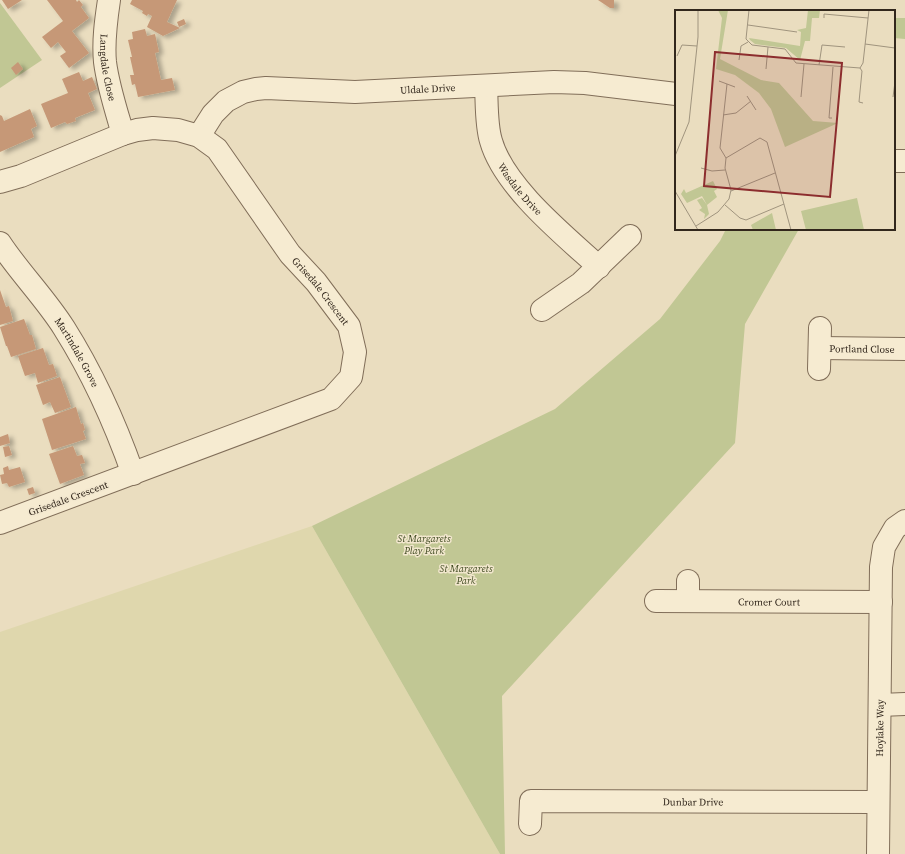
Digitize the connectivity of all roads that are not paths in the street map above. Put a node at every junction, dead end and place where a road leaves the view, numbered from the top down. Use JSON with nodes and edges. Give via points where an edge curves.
{"nodes":[{"id":1,"x":109,"y":0,"type":"edge"},
{"id":2,"x":486,"y":86,"type":"junction"},
{"id":3,"x":675,"y":94,"type":"edge"},
{"id":4,"x":123,"y":134,"type":"junction"},
{"id":5,"x":200,"y":136,"type":"junction"},
{"id":6,"x":905,"y":161,"type":"edge"},
{"id":7,"x":895,"y":162,"type":"edge"},
{"id":8,"x":0,"y":182,"type":"edge"},
{"id":9,"x":630,"y":236,"type":"dead end"},
{"id":10,"x":0,"y":242,"type":"edge"},
{"id":11,"x":599,"y":267,"type":"junction"},
{"id":12,"x":542,"y":310,"type":"dead end"},
{"id":13,"x":820,"y":348,"type":"dead end"},
{"id":14,"x":905,"y":349,"type":"edge"},
{"id":15,"x":133,"y":474,"type":"junction"},
{"id":16,"x":905,"y":521,"type":"edge"},
{"id":17,"x":0,"y":522,"type":"edge"},
{"id":18,"x":656,"y":601,"type":"dead end"},
{"id":19,"x":881,"y":602,"type":"junction"},
{"id":20,"x":905,"y":704,"type":"edge"},
{"id":21,"x":880,"y":705,"type":"junction"},
{"id":22,"x":878,"y":802,"type":"junction"},
{"id":23,"x":530,"y":824,"type":"dead end"},
{"id":24,"x":878,"y":854,"type":"edge"}],
"edges":[{"from":1,"to":4,"type":"street","name":"Langdale Close","via":[[105,27],[105,60]]},
{"from":2,"to":3,"type":"street","name":"Uldale Drive","via":[[536,82],[585,83]]},
{"from":2,"to":5,"type":"street","name":"Uldale Drive","via":[[355,92],[256,89],[226,101],[213,114]]},
{"from":2,"to":11,"type":"street","name":"Wasdale Drive","via":[[490,140],[508,174],[540,213]]},
{"from":4,"to":5,"type":"street","name":"Grisedale Crescent","via":[[153,128],[178,130]]},
{"from":4,"to":8,"type":"street","name":"Grisedale Crescent","via":[[21,176]]},
{"from":5,"to":15,"type":"street","name":"Grisedale Crescent","via":[[217,149],[290,254],[316,282],[349,326],[355,352],[351,377],[331,399]]},
{"from":6,"to":7,"type":"street"},
{"from":9,"to":11,"type":"street"},
{"from":10,"to":15,"type":"street","name":"Martindale Grove","via":[[64,328],[78,352],[104,401]]},
{"from":11,"to":12,"type":"street"},
{"from":13,"to":14,"type":"street","name":"Portland Close"},
{"from":15,"to":17,"type":"street","name":"Grisedale Crescent"},
{"from":16,"to":19,"type":"street","name":"Hoylake Way","via":[[896,528],[884,547]]},
{"from":18,"to":19,"type":"street","name":"Cromer Court","via":[[688,591]]},
{"from":19,"to":21,"type":"street","name":"Hoylake Way"},
{"from":20,"to":21,"type":"street"},
{"from":21,"to":22,"type":"street","name":"Hoylake Way"},
{"from":22,"to":23,"type":"street","name":"Dunbar Drive","via":[[531,801]]},
{"from":22,"to":24,"type":"street","name":"Hoylake Way"}]}
